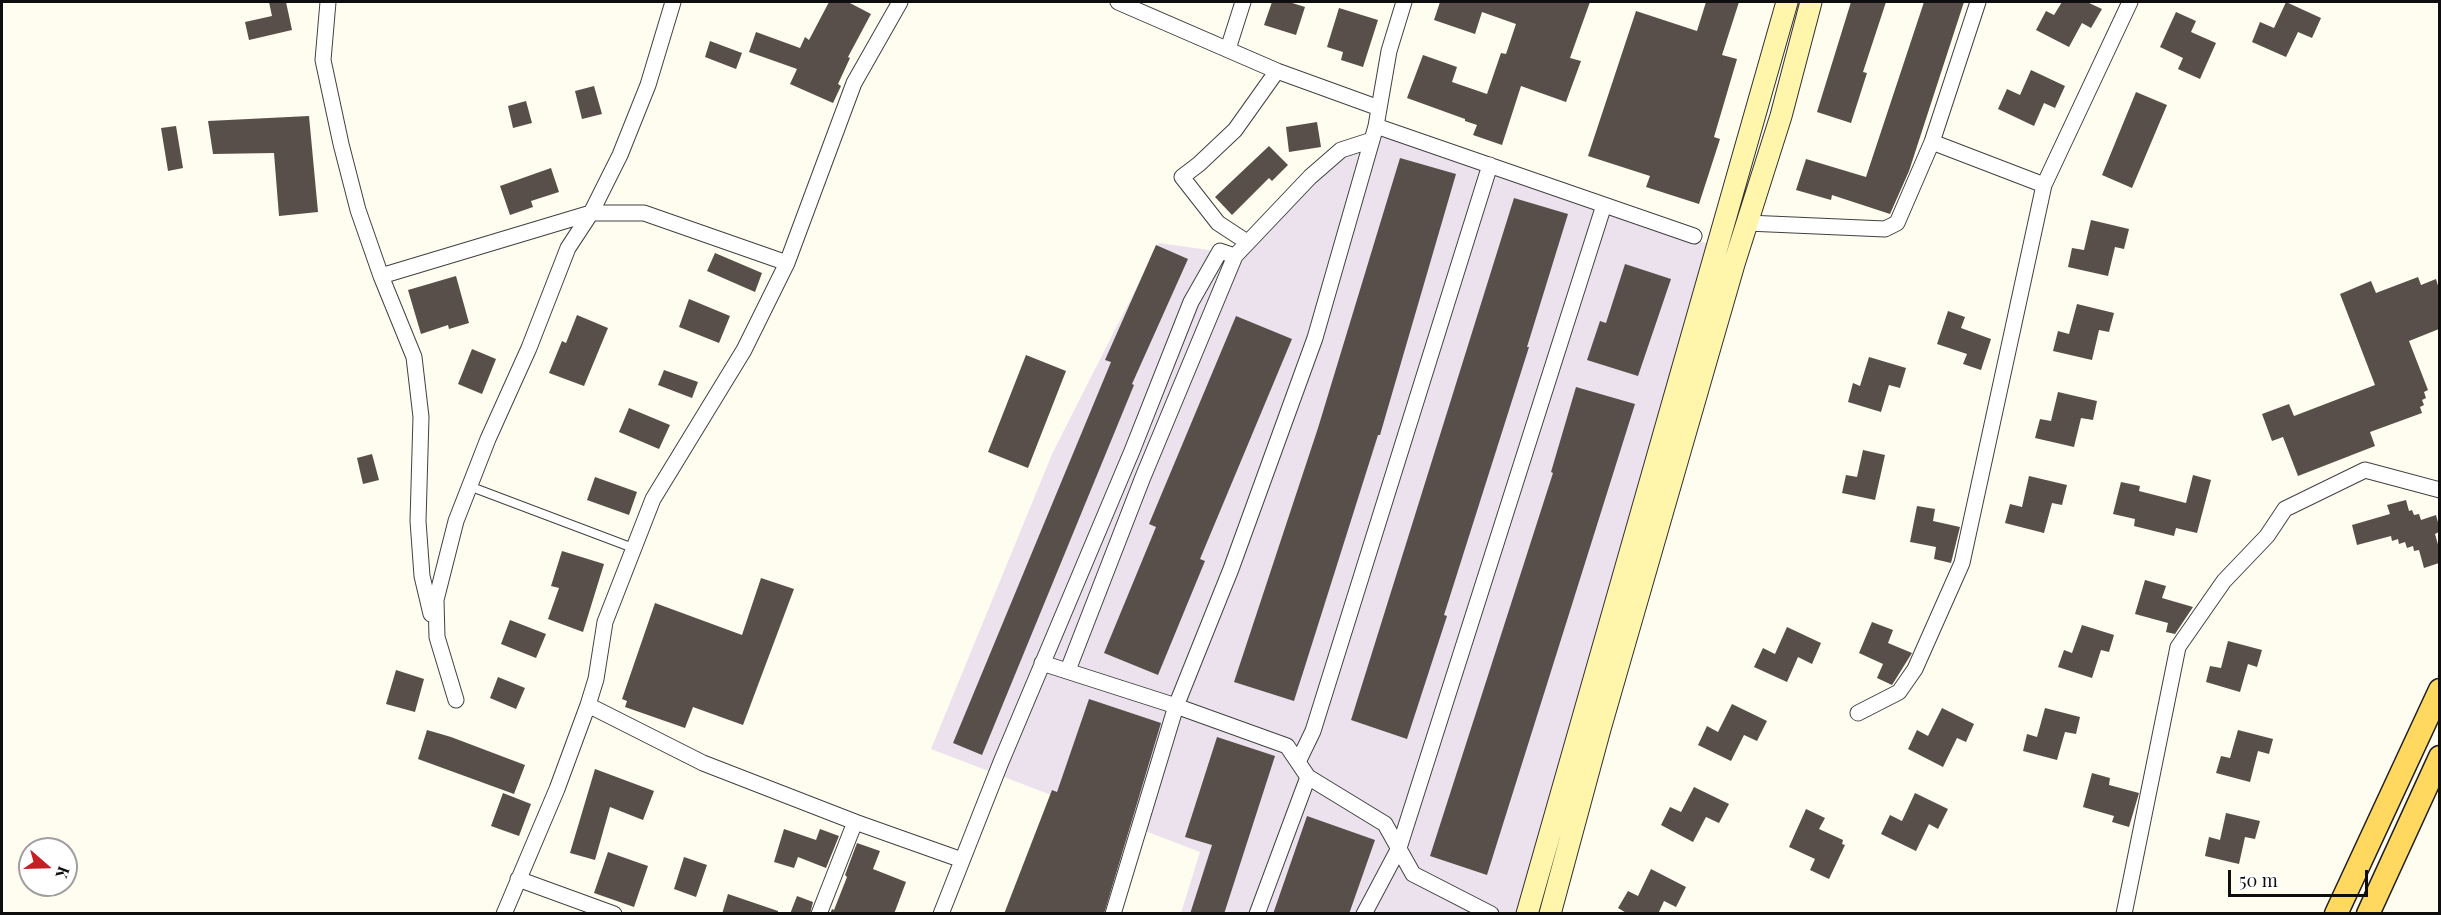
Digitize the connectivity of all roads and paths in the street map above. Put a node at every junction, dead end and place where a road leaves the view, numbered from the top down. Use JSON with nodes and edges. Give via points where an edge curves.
{"nodes":[{"id":1,"x":328,"y":2,"type":"edge"},
{"id":2,"x":673,"y":2,"type":"edge"},
{"id":3,"x":900,"y":2,"type":"edge"},
{"id":4,"x":1118,"y":2,"type":"edge"},
{"id":5,"x":1243,"y":2,"type":"edge"},
{"id":6,"x":1404,"y":2,"type":"edge"},
{"id":7,"x":1787,"y":2,"type":"edge"},
{"id":8,"x":1811,"y":2,"type":"edge"},
{"id":9,"x":1978,"y":2,"type":"edge"},
{"id":10,"x":2130,"y":2,"type":"edge"},
{"id":11,"x":1228,"y":49,"type":"junction"},
{"id":12,"x":1277,"y":70,"type":"junction"},
{"id":13,"x":1379,"y":108,"type":"junction"},
{"id":14,"x":1374,"y":133,"type":"junction"},
{"id":15,"x":1932,"y":142,"type":"junction"},
{"id":16,"x":1490,"y":165,"type":"junction"},
{"id":17,"x":2043,"y":185,"type":"junction"},
{"id":18,"x":1604,"y":205,"type":"junction"},
{"id":19,"x":591,"y":213,"type":"junction"},
{"id":20,"x":1747,"y":223,"type":"junction"},
{"id":21,"x":1694,"y":236,"type":"dead end"},
{"id":22,"x":1247,"y":242,"type":"junction"},
{"id":23,"x":1235,"y":256,"type":"junction"},
{"id":24,"x":787,"y":263,"type":"junction"},
{"id":25,"x":381,"y":276,"type":"junction"},
{"id":26,"x":469,"y":486,"type":"junction"},
{"id":27,"x":2439,"y":490,"type":"edge"},
{"id":28,"x":633,"y":548,"type":"junction"},
{"id":29,"x":437,"y":637,"type":"junction"},
{"id":30,"x":1042,"y":663,"type":"junction"},
{"id":31,"x":1068,"y":670,"type":"junction"},
{"id":32,"x":2439,"y":690,"type":"edge"},
{"id":33,"x":456,"y":700,"type":"dead end"},
{"id":34,"x":588,"y":705,"type":"junction"},
{"id":35,"x":1176,"y":706,"type":"junction"},
{"id":36,"x":1858,"y":713,"type":"dead end"},
{"id":37,"x":2439,"y":757,"type":"edge"},
{"id":38,"x":1298,"y":762,"type":"junction"},
{"id":39,"x":1308,"y":777,"type":"junction"},
{"id":40,"x":855,"y":822,"type":"junction"},
{"id":41,"x":1399,"y":848,"type":"junction"},
{"id":42,"x":962,"y":860,"type":"junction"},
{"id":43,"x":518,"y":879,"type":"junction"},
{"id":44,"x":504,"y":914,"type":"edge"},
{"id":45,"x":614,"y":914,"type":"edge"},
{"id":46,"x":819,"y":914,"type":"edge"},
{"id":47,"x":940,"y":914,"type":"edge"},
{"id":48,"x":1113,"y":914,"type":"edge"},
{"id":49,"x":1257,"y":914,"type":"edge"},
{"id":50,"x":1364,"y":914,"type":"edge"},
{"id":51,"x":1491,"y":914,"type":"edge"},
{"id":52,"x":1527,"y":914,"type":"edge"},
{"id":53,"x":1550,"y":914,"type":"edge"},
{"id":54,"x":2124,"y":914,"type":"edge"},
{"id":55,"x":2336,"y":914,"type":"edge"},
{"id":56,"x":2368,"y":914,"type":"edge"}],
"edges":[{"from":1,"to":25,"type":"street","via":[[323,60],[358,210]]},
{"from":2,"to":19,"type":"street","via":[[648,85]]},
{"from":3,"to":24,"type":"street","via":[[854,83]]},
{"from":4,"to":11,"type":"street"},
{"from":5,"to":11,"type":"street"},
{"from":6,"to":13,"type":"street","via":[[1389,51]]},
{"from":7,"to":52,"type":"main road"},
{"from":8,"to":20,"type":"main road"},
{"from":9,"to":15,"type":"street"},
{"from":10,"to":17,"type":"street"},
{"from":11,"to":12,"type":"street"},
{"from":12,"to":13,"type":"street"},
{"from":12,"to":22,"type":"street","via":[[1235,130],[1182,177],[1218,223]]},
{"from":13,"to":14,"type":"street"},
{"from":14,"to":16,"type":"street"},
{"from":14,"to":22,"type":"street","via":[[1341,150]]},
{"from":14,"to":35,"type":"street","via":[[1315,338],[1232,569]]},
{"from":15,"to":17,"type":"street"},
{"from":15,"to":20,"type":"street","via":[[1897,223],[1885,230]]},
{"from":16,"to":18,"type":"street"},
{"from":16,"to":38,"type":"street","via":[[1313,731]]},
{"from":17,"to":36,"type":"street","via":[[1962,563],[1915,669],[1899,692]]},
{"from":18,"to":21,"type":"street"},
{"from":18,"to":41,"type":"street"},
{"from":19,"to":24,"type":"street","via":[[644,213]]},
{"from":19,"to":25,"type":"street"},
{"from":19,"to":26,"type":"street","via":[[568,248]]},
{"from":20,"to":53,"type":"main road"},
{"from":22,"to":23,"type":"street"},
{"from":23,"to":30,"type":"street","via":[[1220,251],[1191,302]]},
{"from":23,"to":31,"type":"street"},
{"from":24,"to":28,"type":"street","via":[[744,350],[653,499]]},
{"from":25,"to":29,"type":"street","via":[[414,357],[421,417],[418,521],[422,576]]},
{"from":26,"to":28,"type":"lane"},
{"from":26,"to":29,"type":"street","via":[[436,600]]},
{"from":27,"to":54,"type":"street","via":[[2365,470],[2285,509],[2267,536],[2224,582],[2178,647]]},
{"from":28,"to":34,"type":"street","via":[[605,622]]},
{"from":29,"to":33,"type":"street"},
{"from":30,"to":31,"type":"street"},
{"from":30,"to":42,"type":"street"},
{"from":31,"to":35,"type":"street"},
{"from":32,"to":55,"type":"main road"},
{"from":34,"to":40,"type":"street","via":[[704,763]]},
{"from":34,"to":43,"type":"street"},
{"from":35,"to":38,"type":"street","via":[[1287,746]]},
{"from":35,"to":48,"type":"street"},
{"from":37,"to":56,"type":"main road"},
{"from":38,"to":39,"type":"street"},
{"from":39,"to":41,"type":"street","via":[[1385,824]]},
{"from":39,"to":49,"type":"street"},
{"from":40,"to":42,"type":"street"},
{"from":40,"to":46,"type":"street"},
{"from":41,"to":50,"type":"street"},
{"from":41,"to":51,"type":"street","via":[[1413,874]]},
{"from":42,"to":47,"type":"street"},
{"from":43,"to":44,"type":"street"},
{"from":43,"to":45,"type":"street"}]}
